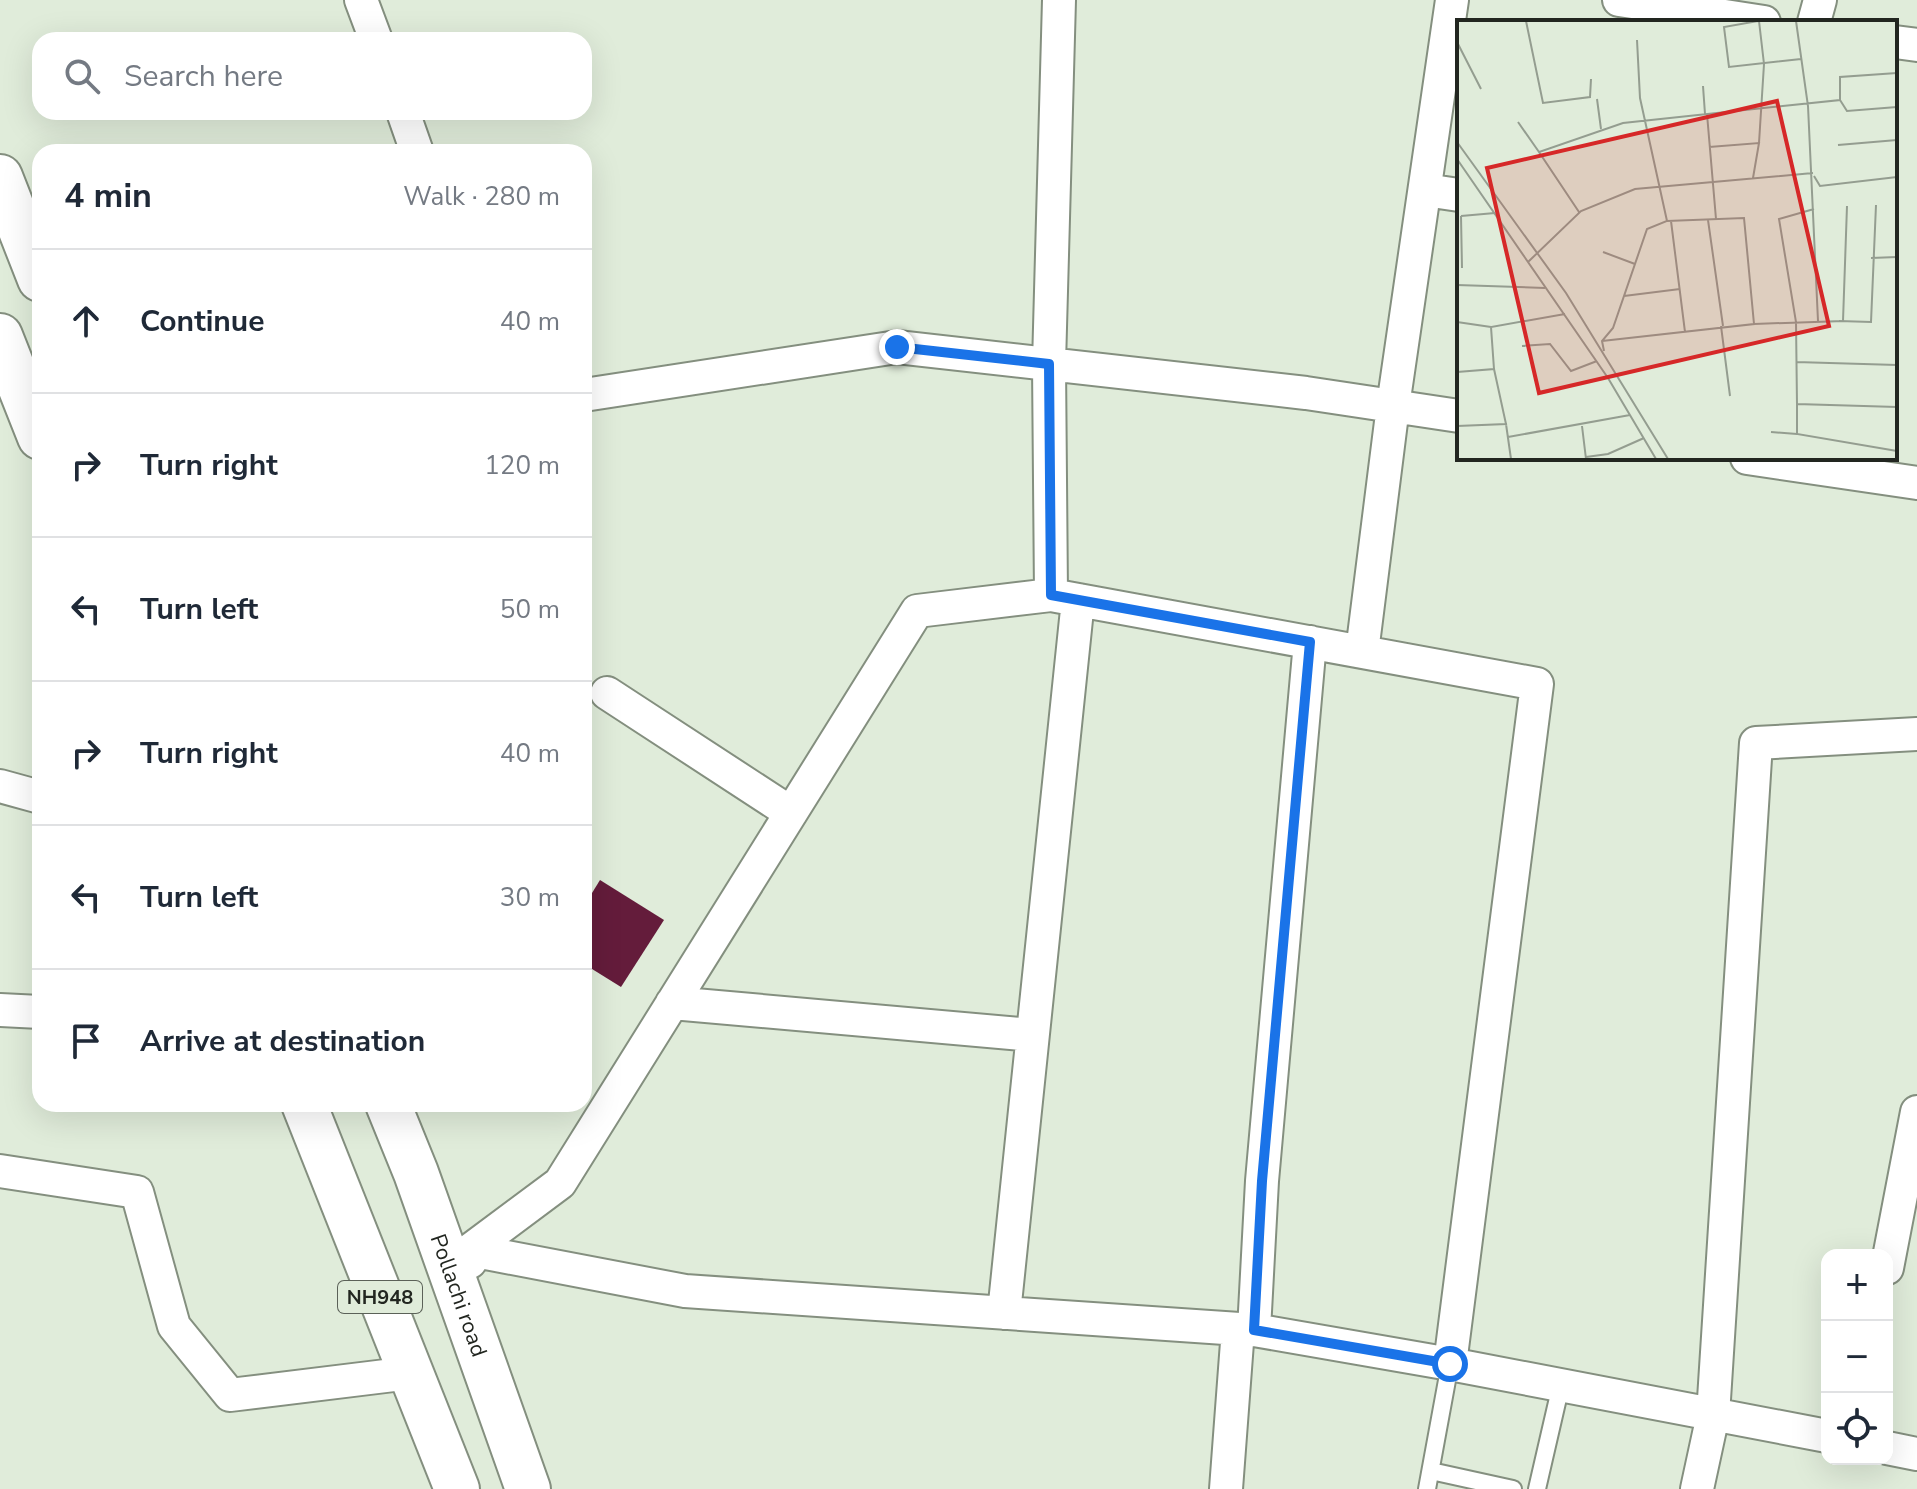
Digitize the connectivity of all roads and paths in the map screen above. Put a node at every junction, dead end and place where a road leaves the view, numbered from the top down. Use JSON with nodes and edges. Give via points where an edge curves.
{"nodes":[{"id":1,"x":361,"y":0,"type":"edge"},
{"id":2,"x":1059,"y":0,"type":"edge"},
{"id":3,"x":1452,"y":0,"type":"edge"},
{"id":4,"x":1619,"y":0,"type":"edge"},
{"id":5,"x":1820,"y":0,"type":"edge"},
{"id":6,"x":1751,"y":20,"type":"edge"},
{"id":7,"x":1815,"y":20,"type":"edge"},
{"id":8,"x":373,"y":32,"type":"edge"},
{"id":9,"x":1897,"y":42,"type":"edge"},
{"id":10,"x":1917,"y":45,"type":"edge"},
{"id":11,"x":406,"y":120,"type":"edge"},
{"id":12,"x":414,"y":144,"type":"edge"},
{"id":13,"x":0,"y":177,"type":"edge"},
{"id":14,"x":1425,"y":190,"type":"junction"},
{"id":15,"x":1457,"y":195,"type":"edge"},
{"id":16,"x":32,"y":259,"type":"edge"},
{"id":17,"x":0,"y":336,"type":"edge"},
{"id":18,"x":1049,"y":364,"type":"junction"},
{"id":19,"x":592,"y":394,"type":"edge"},
{"id":20,"x":1393,"y":406,"type":"junction"},
{"id":21,"x":1457,"y":416,"type":"edge"},
{"id":22,"x":32,"y":417,"type":"edge"},
{"id":23,"x":1761,"y":460,"type":"edge"},
{"id":24,"x":1917,"y":483,"type":"edge"},
{"id":25,"x":1064,"y":597,"type":"junction"},
{"id":26,"x":1310,"y":642,"type":"junction"},
{"id":27,"x":1362,"y":652,"type":"junction"},
{"id":28,"x":607,"y":693,"type":"dead end"},
{"id":29,"x":1917,"y":734,"type":"edge"},
{"id":30,"x":0,"y":786,"type":"edge"},
{"id":31,"x":32,"y":795,"type":"edge"},
{"id":32,"x":791,"y":813,"type":"junction"},
{"id":33,"x":672,"y":1003,"type":"junction"},
{"id":34,"x":0,"y":1010,"type":"edge"},
{"id":35,"x":32,"y":1012,"type":"edge"},
{"id":36,"x":1032,"y":1035,"type":"junction"},
{"id":37,"x":307,"y":1112,"type":"edge"},
{"id":38,"x":391,"y":1112,"type":"edge"},
{"id":39,"x":1917,"y":1112,"type":"edge"},
{"id":40,"x":0,"y":1171,"type":"edge"},
{"id":41,"x":1891,"y":1249,"type":"edge"},
{"id":42,"x":470,"y":1250,"type":"junction"},
{"id":43,"x":1004,"y":1313,"type":"junction"},
{"id":44,"x":468,"y":1317,"type":"junction"},
{"id":45,"x":1246,"y":1329,"type":"junction"},
{"id":46,"x":1450,"y":1364,"type":"junction"},
{"id":47,"x":410,"y":1373,"type":"junction"},
{"id":48,"x":1561,"y":1385,"type":"junction"},
{"id":49,"x":1713,"y":1415,"type":"junction"},
{"id":50,"x":1821,"y":1435,"type":"edge"},
{"id":51,"x":1893,"y":1449,"type":"edge"},
{"id":52,"x":1917,"y":1454,"type":"edge"},
{"id":53,"x":1431,"y":1471,"type":"junction"},
{"id":54,"x":457,"y":1489,"type":"edge"},
{"id":55,"x":528,"y":1489,"type":"edge"},
{"id":56,"x":1226,"y":1489,"type":"edge"},
{"id":57,"x":1427,"y":1489,"type":"edge"},
{"id":58,"x":1513,"y":1489,"type":"edge"},
{"id":59,"x":1537,"y":1489,"type":"edge"},
{"id":60,"x":1697,"y":1489,"type":"edge"}],
"edges":[{"from":1,"to":8,"type":"street"},
{"from":2,"to":18,"type":"street"},
{"from":3,"to":14,"type":"street"},
{"from":4,"to":6,"type":"street"},
{"from":5,"to":7,"type":"street"},
{"from":9,"to":10,"type":"street"},
{"from":11,"to":12,"type":"street"},
{"from":13,"to":16,"type":"highway"},
{"from":14,"to":15,"type":"street"},
{"from":14,"to":20,"type":"street"},
{"from":17,"to":22,"type":"highway"},
{"from":18,"to":19,"type":"street","via":[[897,347]]},
{"from":18,"to":20,"type":"street"},
{"from":18,"to":25,"type":"street"},
{"from":20,"to":21,"type":"street"},
{"from":20,"to":27,"type":"street"},
{"from":23,"to":24,"type":"street"},
{"from":25,"to":26,"type":"street"},
{"from":25,"to":32,"type":"street","via":[[917,611]]},
{"from":25,"to":36,"type":"street"},
{"from":26,"to":27,"type":"street"},
{"from":26,"to":45,"type":"street"},
{"from":27,"to":46,"type":"street","via":[[1537,684]]},
{"from":28,"to":32,"type":"street"},
{"from":29,"to":49,"type":"street","via":[[1756,743]]},
{"from":30,"to":31,"type":"street"},
{"from":32,"to":33,"type":"street"},
{"from":33,"to":36,"type":"street"},
{"from":33,"to":42,"type":"street","via":[[560,1183]]},
{"from":34,"to":35,"type":"street"},
{"from":36,"to":43,"type":"street"},
{"from":37,"to":47,"type":"highway","number":"NH948"},
{"from":38,"to":44,"type":"highway","name":"Pollachi road","number":"NH948"},
{"from":39,"to":41,"type":"street"},
{"from":40,"to":47,"type":"street","via":[[137,1192],[174,1326],[230,1395]]},
{"from":42,"to":43,"type":"street","via":[[685,1291]]},
{"from":42,"to":44,"type":"street"},
{"from":43,"to":45,"type":"street"},
{"from":44,"to":55,"type":"highway","name":"Pollachi road","number":"NH948"},
{"from":45,"to":46,"type":"street"},
{"from":45,"to":56,"type":"street"},
{"from":46,"to":48,"type":"street"},
{"from":46,"to":53,"type":"lane"},
{"from":47,"to":54,"type":"highway","number":"NH948"},
{"from":48,"to":49,"type":"street"},
{"from":48,"to":59,"type":"lane"},
{"from":49,"to":50,"type":"street"},
{"from":49,"to":60,"type":"street"},
{"from":51,"to":52,"type":"street"},
{"from":53,"to":57,"type":"lane"},
{"from":53,"to":58,"type":"lane"}]}
